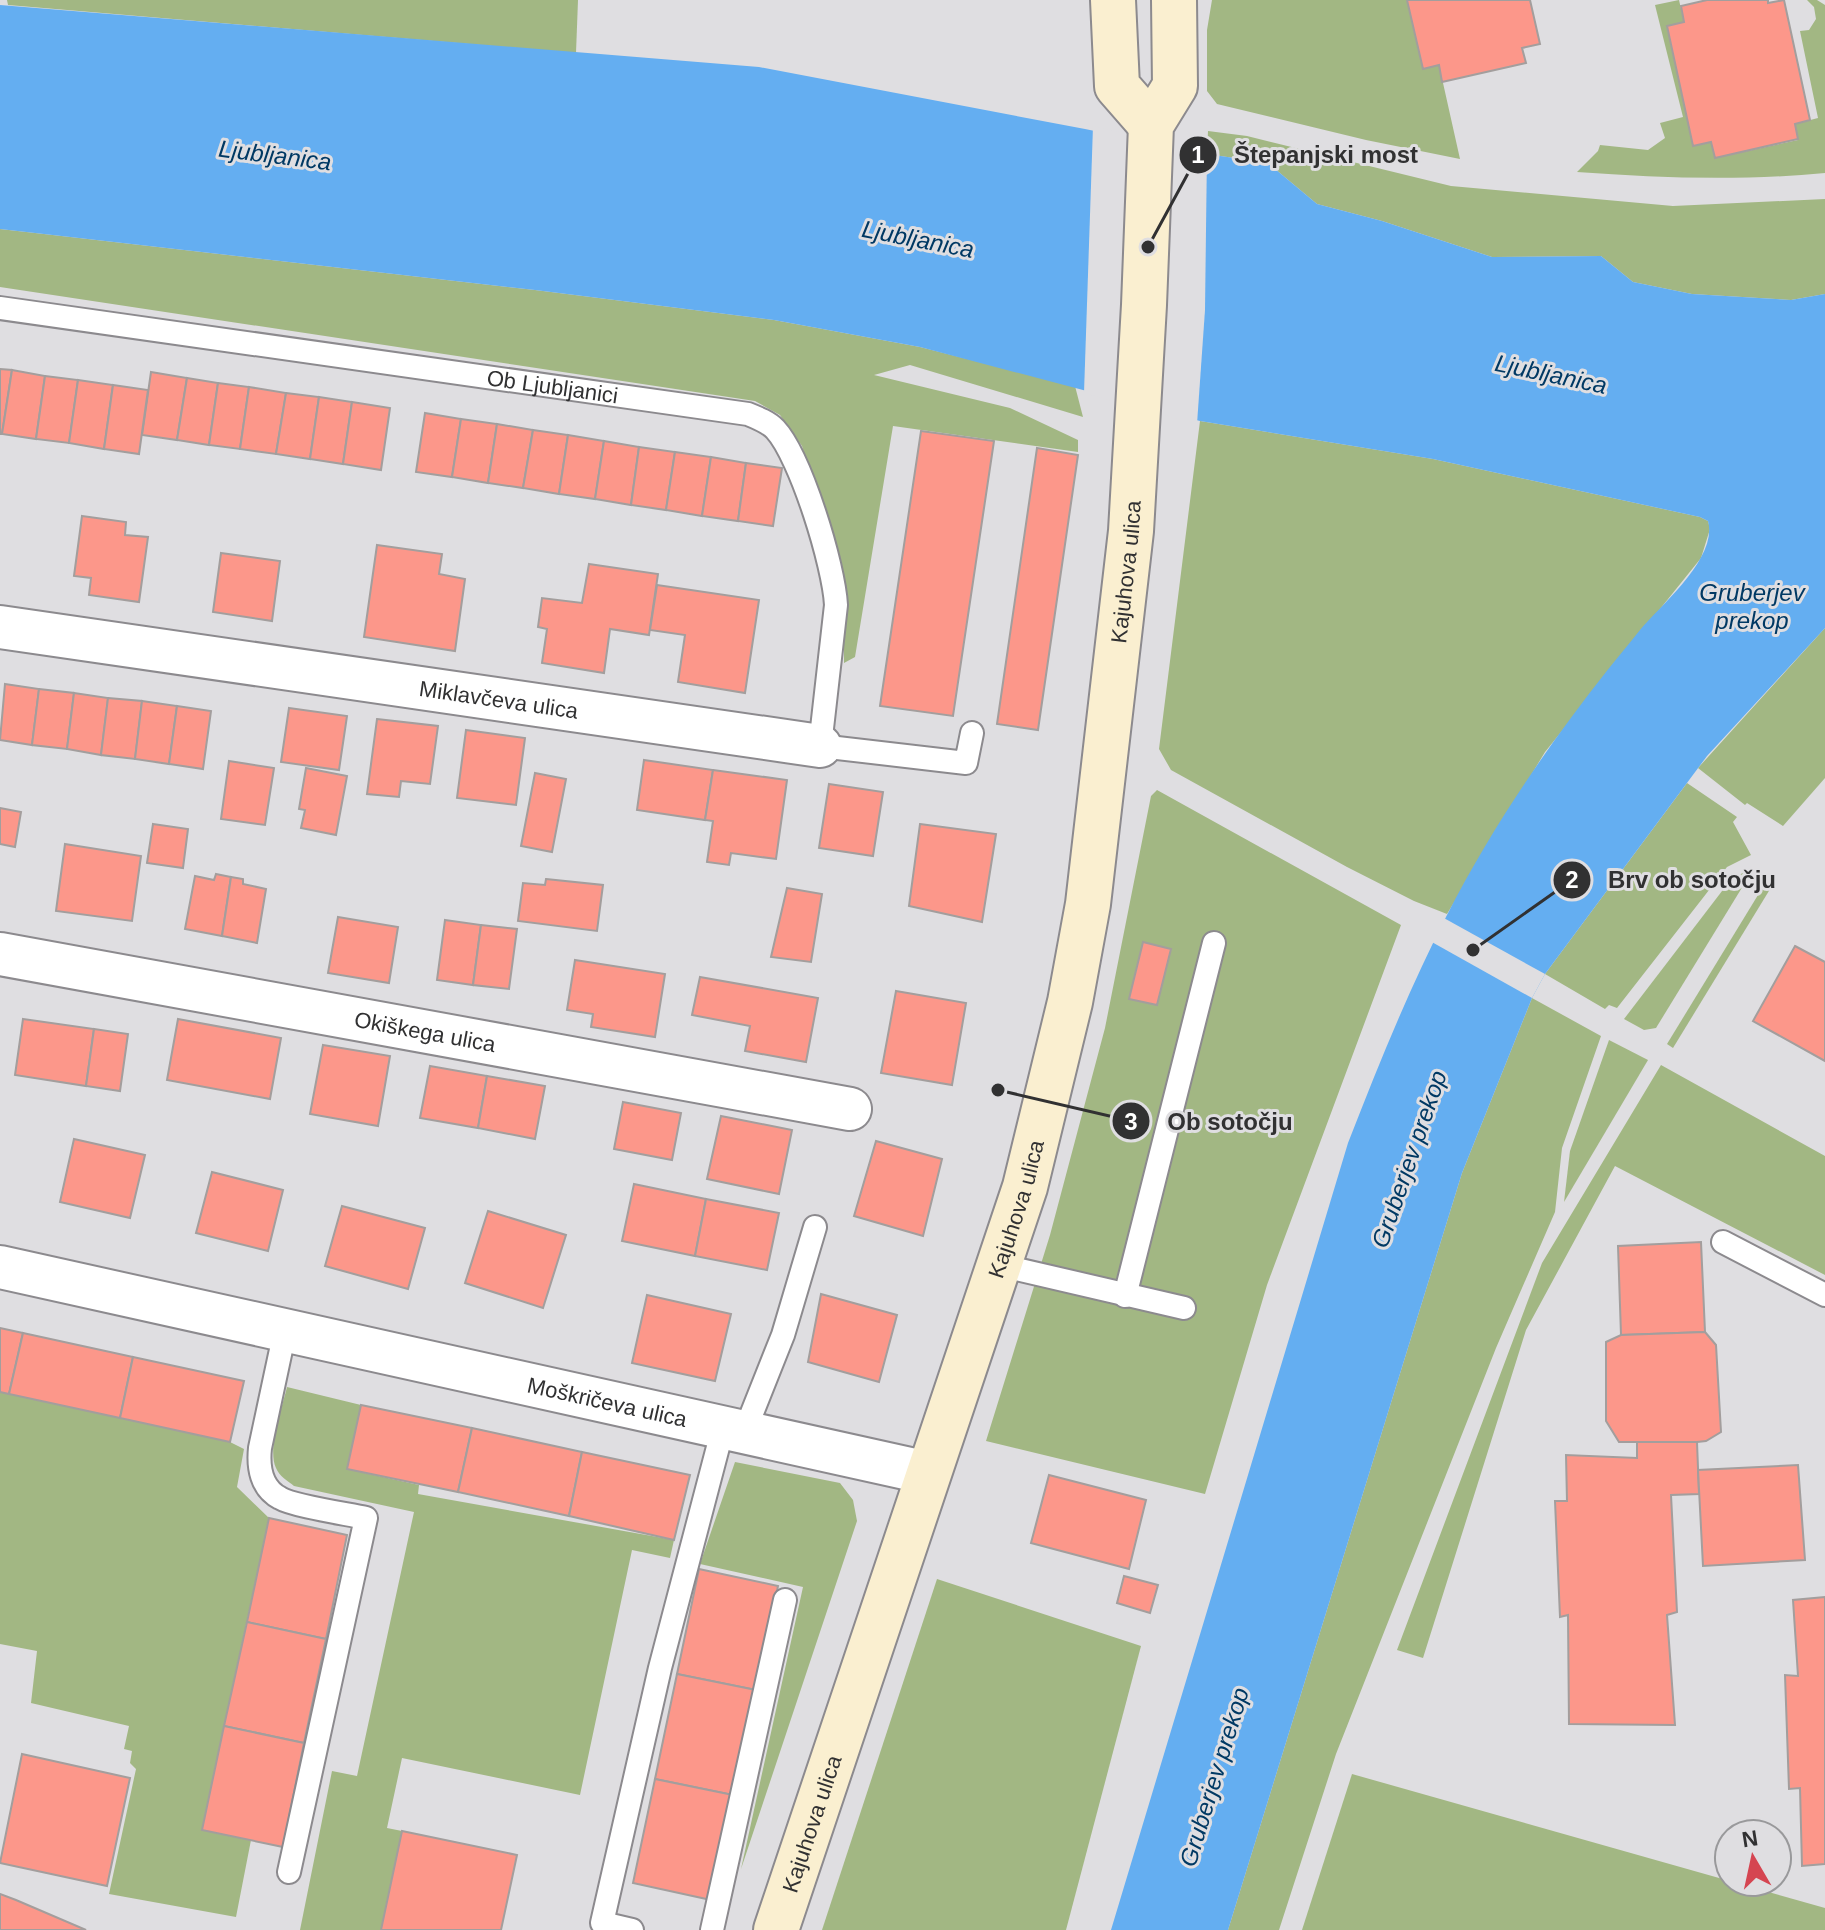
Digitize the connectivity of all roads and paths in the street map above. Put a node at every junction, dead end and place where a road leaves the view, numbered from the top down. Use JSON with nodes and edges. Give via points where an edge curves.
{"nodes":[{"id":1,"x":1113,"y":0,"type":"edge"},
{"id":2,"x":1174,"y":0,"type":"edge"},
{"id":3,"x":1151,"y":125,"type":"junction"},
{"id":4,"x":0,"y":308,"type":"edge"},
{"id":5,"x":0,"y":627,"type":"edge"},
{"id":6,"x":972,"y":733,"type":"dead end"},
{"id":7,"x":820,"y":746,"type":"junction"},
{"id":8,"x":1214,"y":943,"type":"dead end"},
{"id":9,"x":0,"y":954,"type":"edge"},
{"id":10,"x":850,"y":1109,"type":"dead end"},
{"id":11,"x":815,"y":1227,"type":"dead end"},
{"id":12,"x":1723,"y":1242,"type":"dead end"},
{"id":13,"x":999,"y":1265,"type":"junction"},
{"id":14,"x":0,"y":1267,"type":"edge"},
{"id":15,"x":1825,"y":1295,"type":"edge"},
{"id":16,"x":1125,"y":1296,"type":"junction"},
{"id":17,"x":1184,"y":1308,"type":"dead end"},
{"id":18,"x":285,"y":1331,"type":"junction"},
{"id":19,"x":734,"y":1430,"type":"junction"},
{"id":20,"x":928,"y":1473,"type":"junction"},
{"id":21,"x":785,"y":1600,"type":"dead end"},
{"id":22,"x":289,"y":1872,"type":"dead end"},
{"id":23,"x":632,"y":1930,"type":"edge"},
{"id":24,"x":712,"y":1930,"type":"edge"},
{"id":25,"x":776,"y":1930,"type":"edge"}],
"edges":[{"from":1,"to":3,"type":"main road","via":[[1117,86]]},
{"from":2,"to":3,"type":"main road","name":"Kajuhova ulica","via":[[1175,86]]},
{"from":3,"to":13,"type":"main road","name":"Kajuhova ulica","via":[[1131,531],[1088,904],[1049,1097]]},
{"from":4,"to":7,"type":"lane","name":"Ob Ljubljanici","via":[[761,419],[781,436],[792,456],[835,587]]},
{"from":5,"to":7,"type":"street","name":"Miklavčeva ulica"},
{"from":6,"to":7,"type":"lane","name":"Miklavčeva ulica","via":[[966,763]]},
{"from":8,"to":16,"type":"lane"},
{"from":9,"to":10,"type":"street","name":"Okiškega ulica"},
{"from":11,"to":19,"type":"lane","via":[[783,1335]]},
{"from":12,"to":15,"type":"lane"},
{"from":13,"to":16,"type":"lane"},
{"from":13,"to":20,"type":"main road","name":"Kajuhova ulica"},
{"from":14,"to":18,"type":"street","name":"Moškričeva ulica"},
{"from":16,"to":17,"type":"lane"},
{"from":18,"to":19,"type":"street","name":"Moškričeva ulica"},
{"from":18,"to":22,"type":"lane","via":[[260,1448],[262,1478],[280,1499],[366,1518]]},
{"from":19,"to":20,"type":"street","name":"Moškričeva ulica"},
{"from":19,"to":23,"type":"lane","via":[[660,1668],[602,1923]]},
{"from":20,"to":25,"type":"main road","name":"Kajuhova ulica"},
{"from":21,"to":24,"type":"lane"}]}
